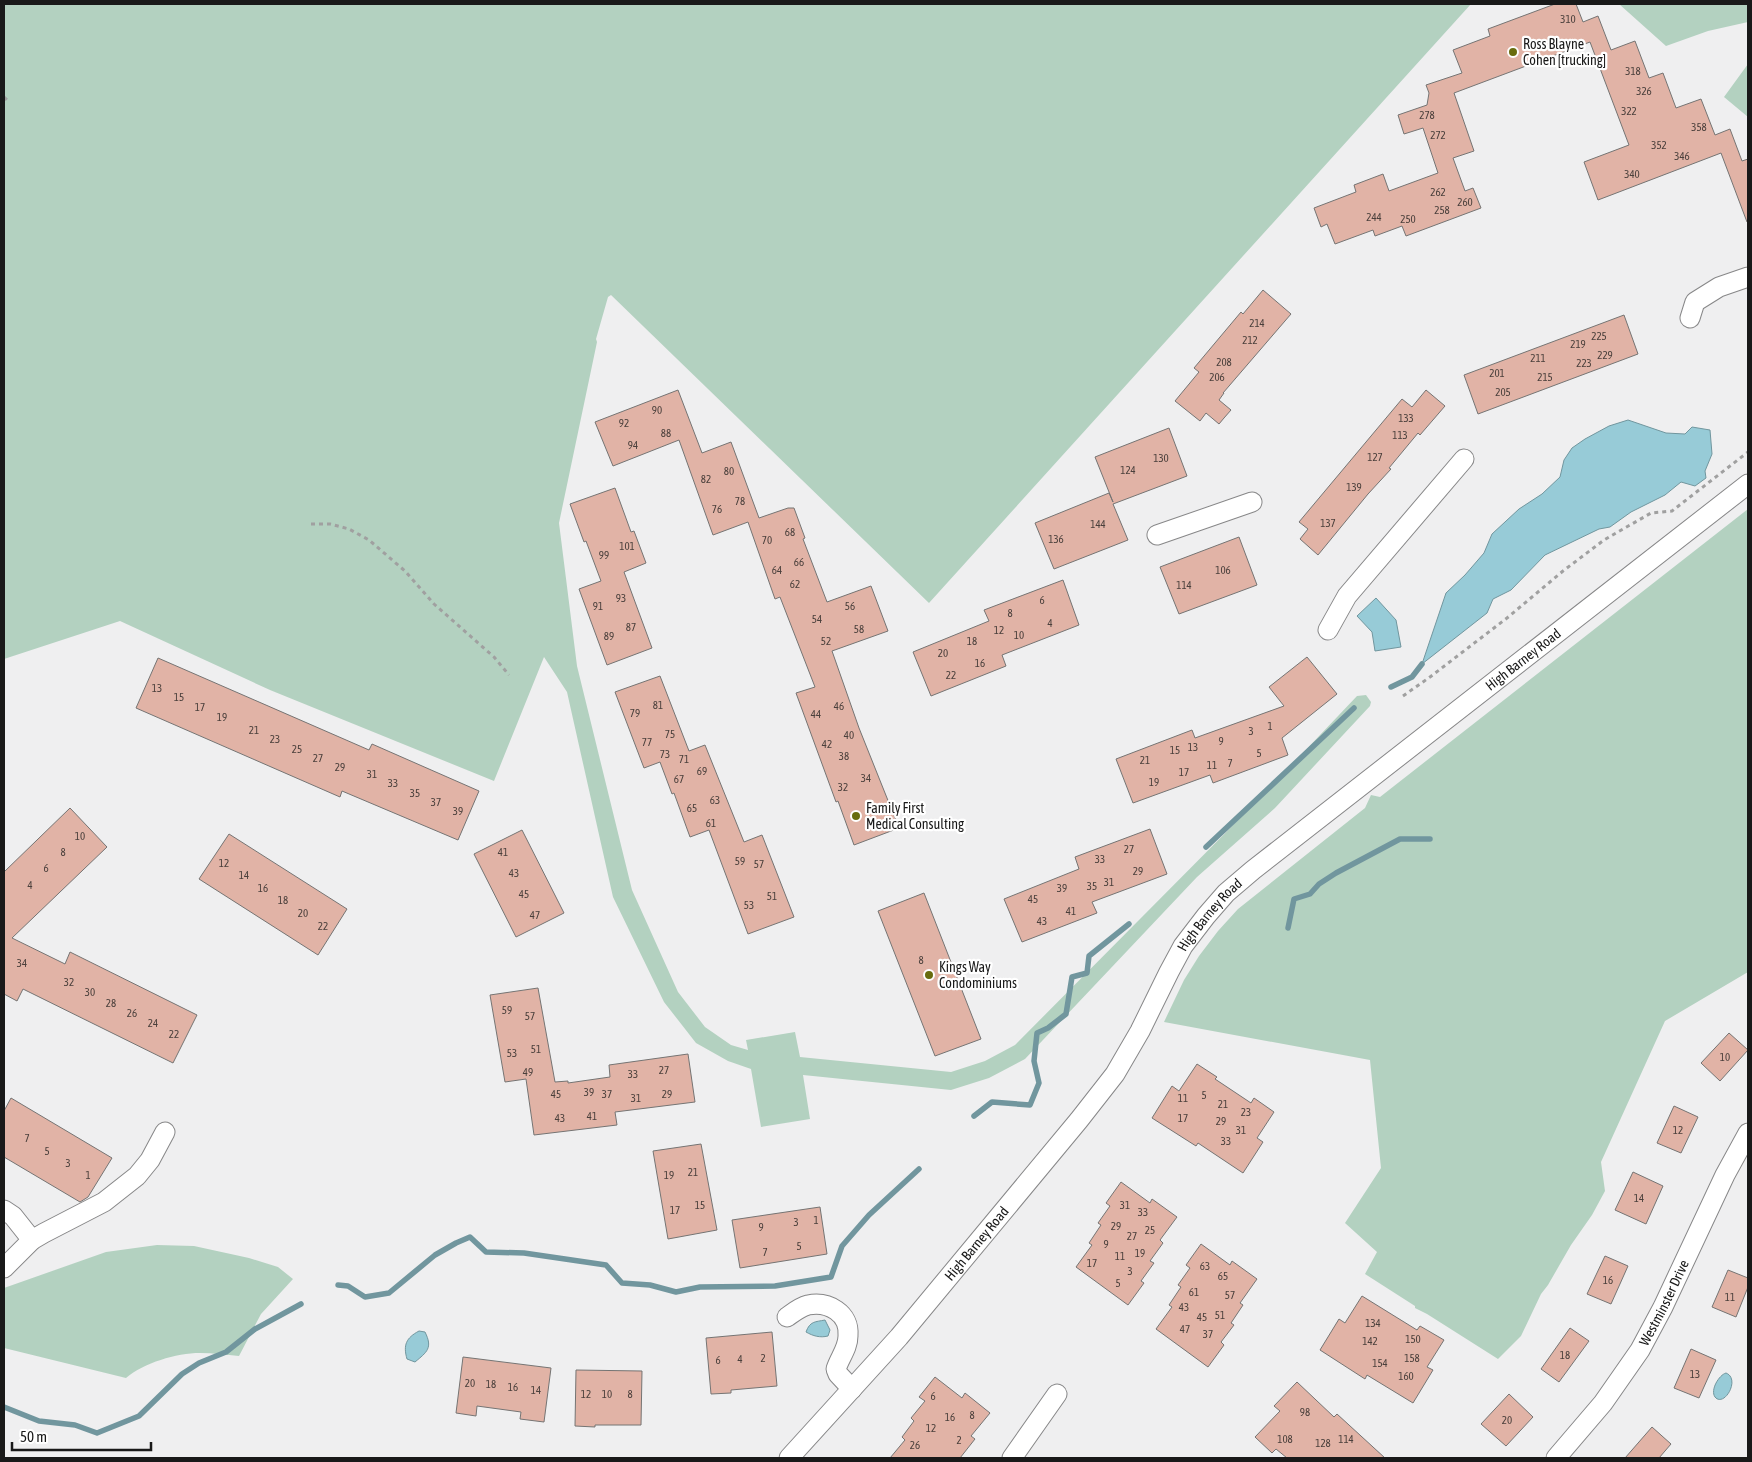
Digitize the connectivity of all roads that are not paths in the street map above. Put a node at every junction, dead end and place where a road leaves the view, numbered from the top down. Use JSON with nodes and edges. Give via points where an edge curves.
{"nodes":[{"id":1,"x":1748,"y":277,"type":"edge"},
{"id":2,"x":1690,"y":318,"type":"dead end"},
{"id":3,"x":1464,"y":459,"type":"dead end"},
{"id":4,"x":1748,"y":484,"type":"edge"},
{"id":5,"x":1252,"y":502,"type":"dead end"},
{"id":6,"x":1157,"y":534,"type":"dead end"},
{"id":7,"x":1328,"y":630,"type":"dead end"},
{"id":8,"x":165,"y":1132,"type":"dead end"},
{"id":9,"x":1748,"y":1133,"type":"edge"},
{"id":10,"x":4,"y":1210,"type":"edge"},
{"id":11,"x":32,"y":1240,"type":"junction"},
{"id":12,"x":4,"y":1268,"type":"edge"},
{"id":13,"x":787,"y":1317,"type":"dead end"},
{"id":14,"x":852,"y":1389,"type":"junction"},
{"id":15,"x":1057,"y":1394,"type":"dead end"},
{"id":16,"x":789,"y":1458,"type":"edge"},
{"id":17,"x":1012,"y":1458,"type":"edge"},
{"id":18,"x":1556,"y":1458,"type":"edge"}],
"edges":[{"from":1,"to":2,"type":"street","via":[[1720,287],[1695,302]]},
{"from":3,"to":7,"type":"street","via":[[1347,596]]},
{"from":4,"to":14,"type":"street","name":"High Barney Road","via":[[1226,893],[1183,946],[1115,1074],[1026,1185]]},
{"from":5,"to":6,"type":"street"},
{"from":8,"to":11,"type":"street","via":[[150,1160],[104,1202]]},
{"from":9,"to":18,"type":"street","name":"Westminster Drive","via":[[1640,1350],[1603,1403]]},
{"from":10,"to":11,"type":"street"},
{"from":11,"to":12,"type":"street"},
{"from":13,"to":14,"type":"street","via":[[808,1305],[822,1304],[832,1307],[844,1317],[848,1334],[836,1369]]},
{"from":14,"to":16,"type":"street","name":"High Barney Road"},
{"from":15,"to":17,"type":"street"}]}
